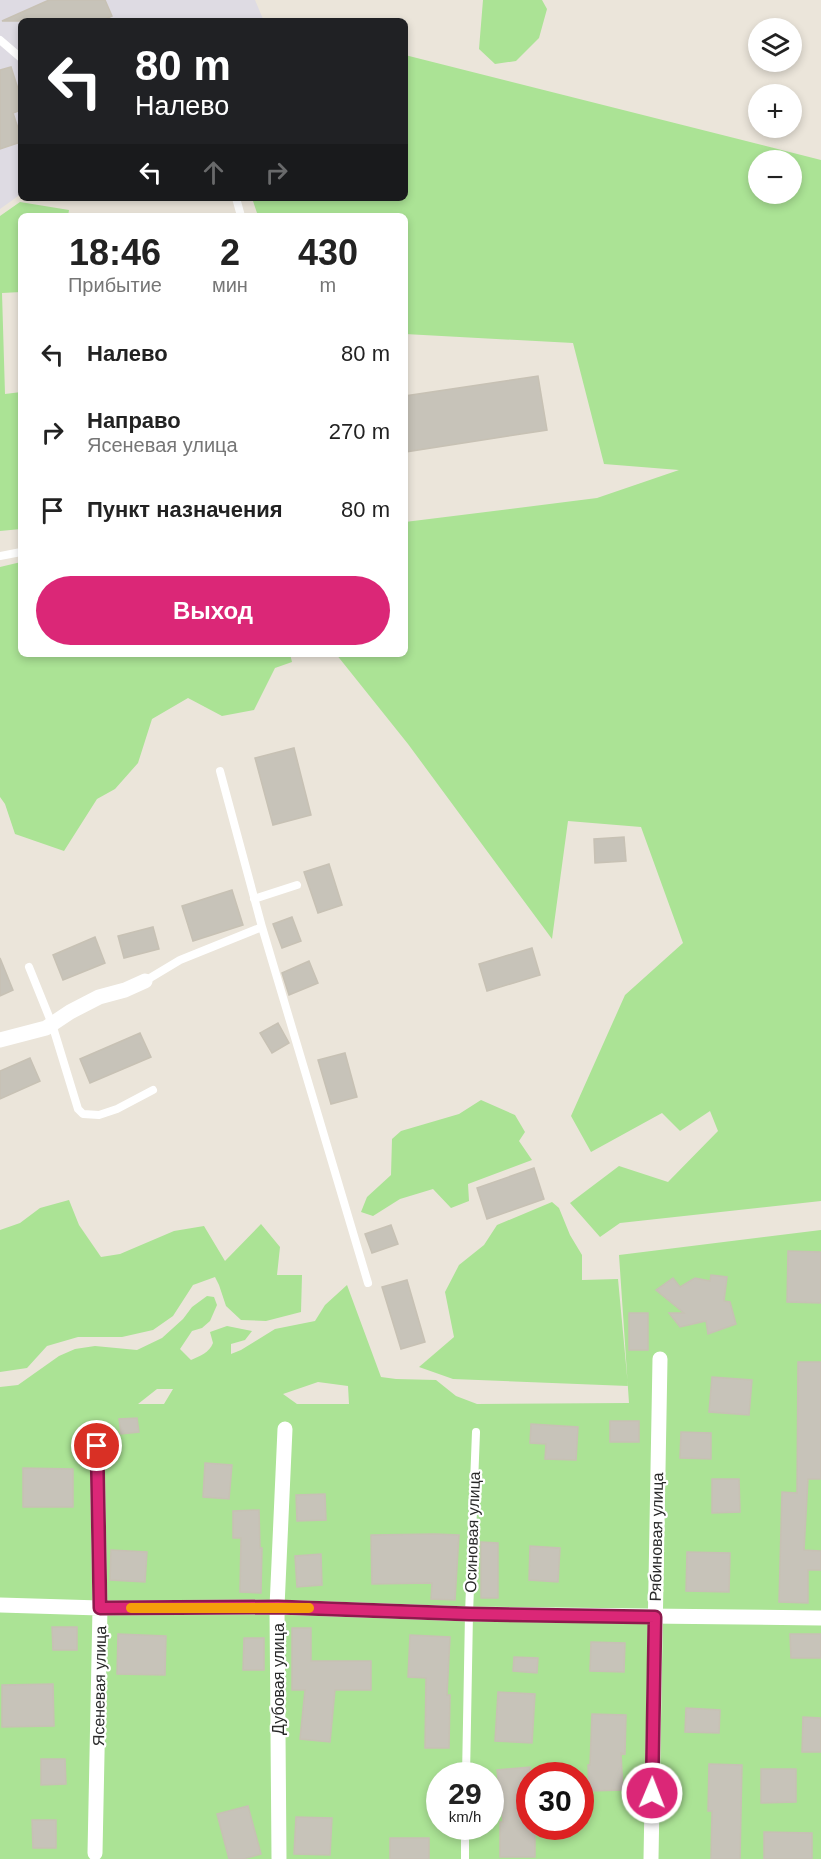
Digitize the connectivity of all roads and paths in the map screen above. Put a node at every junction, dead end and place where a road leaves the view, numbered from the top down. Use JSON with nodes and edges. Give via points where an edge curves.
{"nodes":[{"id":1,"x":0,"y":40,"type":"edge"},
{"id":2,"x":18,"y":55,"type":"edge"},
{"id":3,"x":18,"y":553,"type":"edge"},
{"id":4,"x":0,"y":556,"type":"edge"},
{"id":5,"x":220,"y":771,"type":"dead end"},
{"id":6,"x":297,"y":885,"type":"dead end"},
{"id":7,"x":254,"y":899,"type":"junction"},
{"id":8,"x":262,"y":927,"type":"junction"},
{"id":9,"x":29,"y":967,"type":"dead end"},
{"id":10,"x":145,"y":981,"type":"joint"},
{"id":11,"x":52,"y":1024,"type":"junction"},
{"id":12,"x":0,"y":1040,"type":"edge"},
{"id":13,"x":153,"y":1090,"type":"dead end"},
{"id":14,"x":368,"y":1283,"type":"dead end"},
{"id":15,"x":660,"y":1359,"type":"dead end"},
{"id":16,"x":285,"y":1429,"type":"dead end"},
{"id":17,"x":476,"y":1432,"type":"dead end"},
{"id":18,"x":97,"y":1446,"type":"dead end"},
{"id":19,"x":0,"y":1605,"type":"edge"},
{"id":20,"x":278,"y":1607,"type":"junction"},
{"id":21,"x":100,"y":1608,"type":"junction"},
{"id":22,"x":469,"y":1614,"type":"junction"},
{"id":23,"x":655,"y":1617,"type":"junction"},
{"id":24,"x":821,"y":1618,"type":"edge"},
{"id":25,"x":466,"y":1762,"type":"edge"},
{"id":26,"x":465,"y":1840,"type":"edge"},
{"id":27,"x":95,"y":1853,"type":"dead end"},
{"id":28,"x":279,"y":1858,"type":"edge"},
{"id":29,"x":465,"y":1859,"type":"edge"},
{"id":30,"x":651,"y":1859,"type":"edge"}],
"edges":[{"from":1,"to":2,"type":"lane"},
{"from":3,"to":4,"type":"lane"},
{"from":5,"to":7,"type":"lane"},
{"from":6,"to":7,"type":"lane"},
{"from":7,"to":8,"type":"lane"},
{"from":8,"to":10,"type":"lane","via":[[180,960]]},
{"from":8,"to":14,"type":"lane"},
{"from":9,"to":11,"type":"lane"},
{"from":10,"to":11,"type":"street","via":[[99,997]]},
{"from":11,"to":12,"type":"street"},
{"from":11,"to":13,"type":"lane","via":[[78,1109],[83,1114],[99,1115]]},
{"from":15,"to":23,"type":"street","name":"Рябиновая улица"},
{"from":16,"to":20,"type":"street","name":"Дубовая улица"},
{"from":17,"to":22,"type":"lane","name":"Осиновая улица"},
{"from":18,"to":21,"type":"street","name":"Ясеневая улица"},
{"from":19,"to":21,"type":"street"},
{"from":20,"to":21,"type":"street"},
{"from":20,"to":22,"type":"street"},
{"from":20,"to":28,"type":"street","name":"Дубовая улица"},
{"from":21,"to":27,"type":"street","name":"Ясеневая улица"},
{"from":22,"to":23,"type":"street"},
{"from":22,"to":25,"type":"lane","name":"Осиновая улица"},
{"from":23,"to":24,"type":"street"},
{"from":23,"to":30,"type":"street","name":"Рябиновая улица"},
{"from":26,"to":29,"type":"lane"}]}
